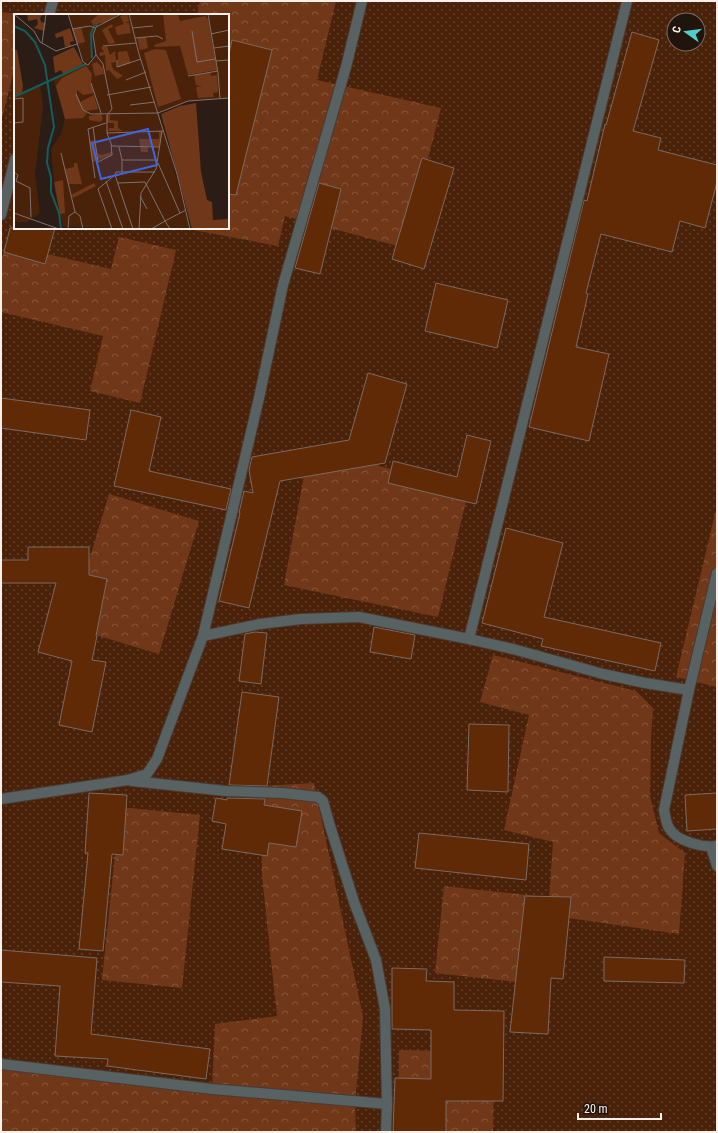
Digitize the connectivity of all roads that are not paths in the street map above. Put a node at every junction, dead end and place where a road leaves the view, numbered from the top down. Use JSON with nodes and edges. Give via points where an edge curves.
{"nodes":[{"id":1,"x":53,"y":1,"type":"edge"},
{"id":2,"x":362,"y":1,"type":"edge"},
{"id":3,"x":627,"y":1,"type":"edge"},
{"id":4,"x":49,"y":14,"type":"edge"},
{"id":5,"x":14,"y":163,"type":"edge"},
{"id":6,"x":1,"y":215,"type":"edge"},
{"id":7,"x":717,"y":573,"type":"edge"},
{"id":8,"x":203,"y":636,"type":"junction"},
{"id":9,"x":469,"y":639,"type":"junction"},
{"id":10,"x":689,"y":690,"type":"junction"},
{"id":11,"x":128,"y":780,"type":"junction"},
{"id":12,"x":1,"y":799,"type":"edge"},
{"id":13,"x":714,"y":847,"type":"edge"},
{"id":14,"x":717,"y":866,"type":"edge"},
{"id":15,"x":1,"y":1064,"type":"edge"},
{"id":16,"x":387,"y":1104,"type":"junction"},
{"id":17,"x":386,"y":1132,"type":"edge"}],
"edges":[{"from":1,"to":4,"type":"street"},
{"from":2,"to":8,"type":"street","via":[[346,67],[283,285]]},
{"from":3,"to":9,"type":"street"},
{"from":5,"to":6,"type":"street"},
{"from":7,"to":10,"type":"street"},
{"from":8,"to":9,"type":"street","via":[[267,623],[359,617]]},
{"from":8,"to":11,"type":"street","via":[[157,759],[147,774]]},
{"from":9,"to":10,"type":"street","via":[[513,648],[603,674]]},
{"from":10,"to":13,"type":"street","via":[[664,810],[669,828],[678,837],[695,845]]},
{"from":11,"to":12,"type":"street"},
{"from":11,"to":16,"type":"street","via":[[226,791],[283,793],[318,797],[323,801],[354,902],[376,960],[385,1008]]},
{"from":13,"to":14,"type":"street"},
{"from":15,"to":16,"type":"street","via":[[212,1089]]},
{"from":16,"to":17,"type":"street"}]}
